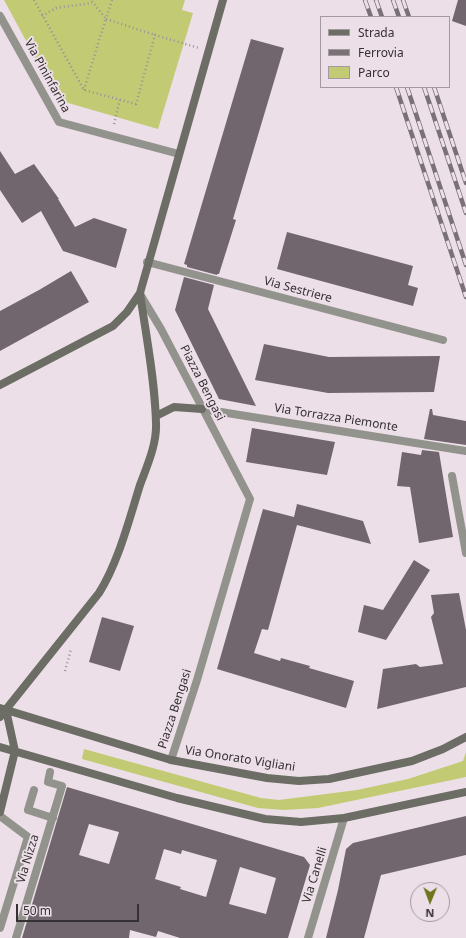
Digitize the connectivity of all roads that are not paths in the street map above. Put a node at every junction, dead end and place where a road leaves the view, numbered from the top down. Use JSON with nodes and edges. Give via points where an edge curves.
{"nodes":[{"id":1,"x":223,"y":0,"type":"edge"},
{"id":2,"x":0,"y":16,"type":"edge"},
{"id":3,"x":179,"y":154,"type":"junction"},
{"id":4,"x":147,"y":262,"type":"junction"},
{"id":5,"x":140,"y":293,"type":"junction"},
{"id":6,"x":443,"y":340,"type":"dead end"},
{"id":7,"x":0,"y":385,"type":"edge"},
{"id":8,"x":202,"y":409,"type":"junction"},
{"id":9,"x":156,"y":416,"type":"junction"},
{"id":10,"x":466,"y":451,"type":"edge"},
{"id":11,"x":452,"y":476,"type":"dead end"},
{"id":12,"x":466,"y":552,"type":"edge"},
{"id":13,"x":3,"y":709,"type":"edge"},
{"id":14,"x":0,"y":717,"type":"edge"},
{"id":15,"x":466,"y":737,"type":"edge"},
{"id":16,"x":0,"y":747,"type":"edge"},
{"id":17,"x":15,"y":751,"type":"junction"},
{"id":18,"x":171,"y":760,"type":"junction"},
{"id":19,"x":50,"y":772,"type":"dead end"},
{"id":20,"x":34,"y":790,"type":"dead end"},
{"id":21,"x":466,"y":792,"type":"edge"},
{"id":22,"x":0,"y":812,"type":"edge"},
{"id":23,"x":0,"y":816,"type":"edge"},
{"id":24,"x":53,"y":818,"type":"junction"},
{"id":25,"x":344,"y":818,"type":"junction"},
{"id":26,"x":0,"y":928,"type":"edge"},
{"id":27,"x":16,"y":938,"type":"edge"},
{"id":28,"x":308,"y":938,"type":"edge"}],
"edges":[{"from":1,"to":3,"type":"main road"},
{"from":2,"to":3,"type":"street","name":"Via Pininfarina","via":[[59,122]]},
{"from":3,"to":4,"type":"main road"},
{"from":4,"to":5,"type":"main road"},
{"from":4,"to":6,"type":"street","name":"Via Sestriere"},
{"from":5,"to":7,"type":"main road","via":[[113,326]]},
{"from":5,"to":8,"type":"street","name":"Piazza Bengasi"},
{"from":5,"to":9,"type":"main road"},
{"from":8,"to":9,"type":"main road","via":[[174,407]]},
{"from":8,"to":10,"type":"street","name":"Via Torrazza Piemonte"},
{"from":8,"to":18,"type":"street","name":"Piazza Bengasi","via":[[250,499]]},
{"from":9,"to":13,"type":"main road","via":[[153,448],[109,578]]},
{"from":11,"to":12,"type":"street"},
{"from":13,"to":14,"type":"main road"},
{"from":13,"to":17,"type":"main road"},
{"from":13,"to":18,"type":"main road","name":"Piazza Bengasi"},
{"from":15,"to":18,"type":"main road","name":"Via Onorato Vigliani","via":[[412,761],[322,779],[299,781],[267,778]]},
{"from":16,"to":17,"type":"main road"},
{"from":17,"to":22,"type":"main road"},
{"from":17,"to":25,"type":"main road","via":[[177,798],[264,819],[301,822]]},
{"from":19,"to":24,"type":"street","name":"Via Nizza","via":[[48,782],[62,786]]},
{"from":20,"to":24,"type":"street","via":[[28,810]]},
{"from":21,"to":25,"type":"main road"},
{"from":23,"to":26,"type":"street","name":"Via Nizza","via":[[28,838]]},
{"from":24,"to":27,"type":"street","name":"Via Nizza"},
{"from":25,"to":28,"type":"street","name":"Via Canelli"}]}
